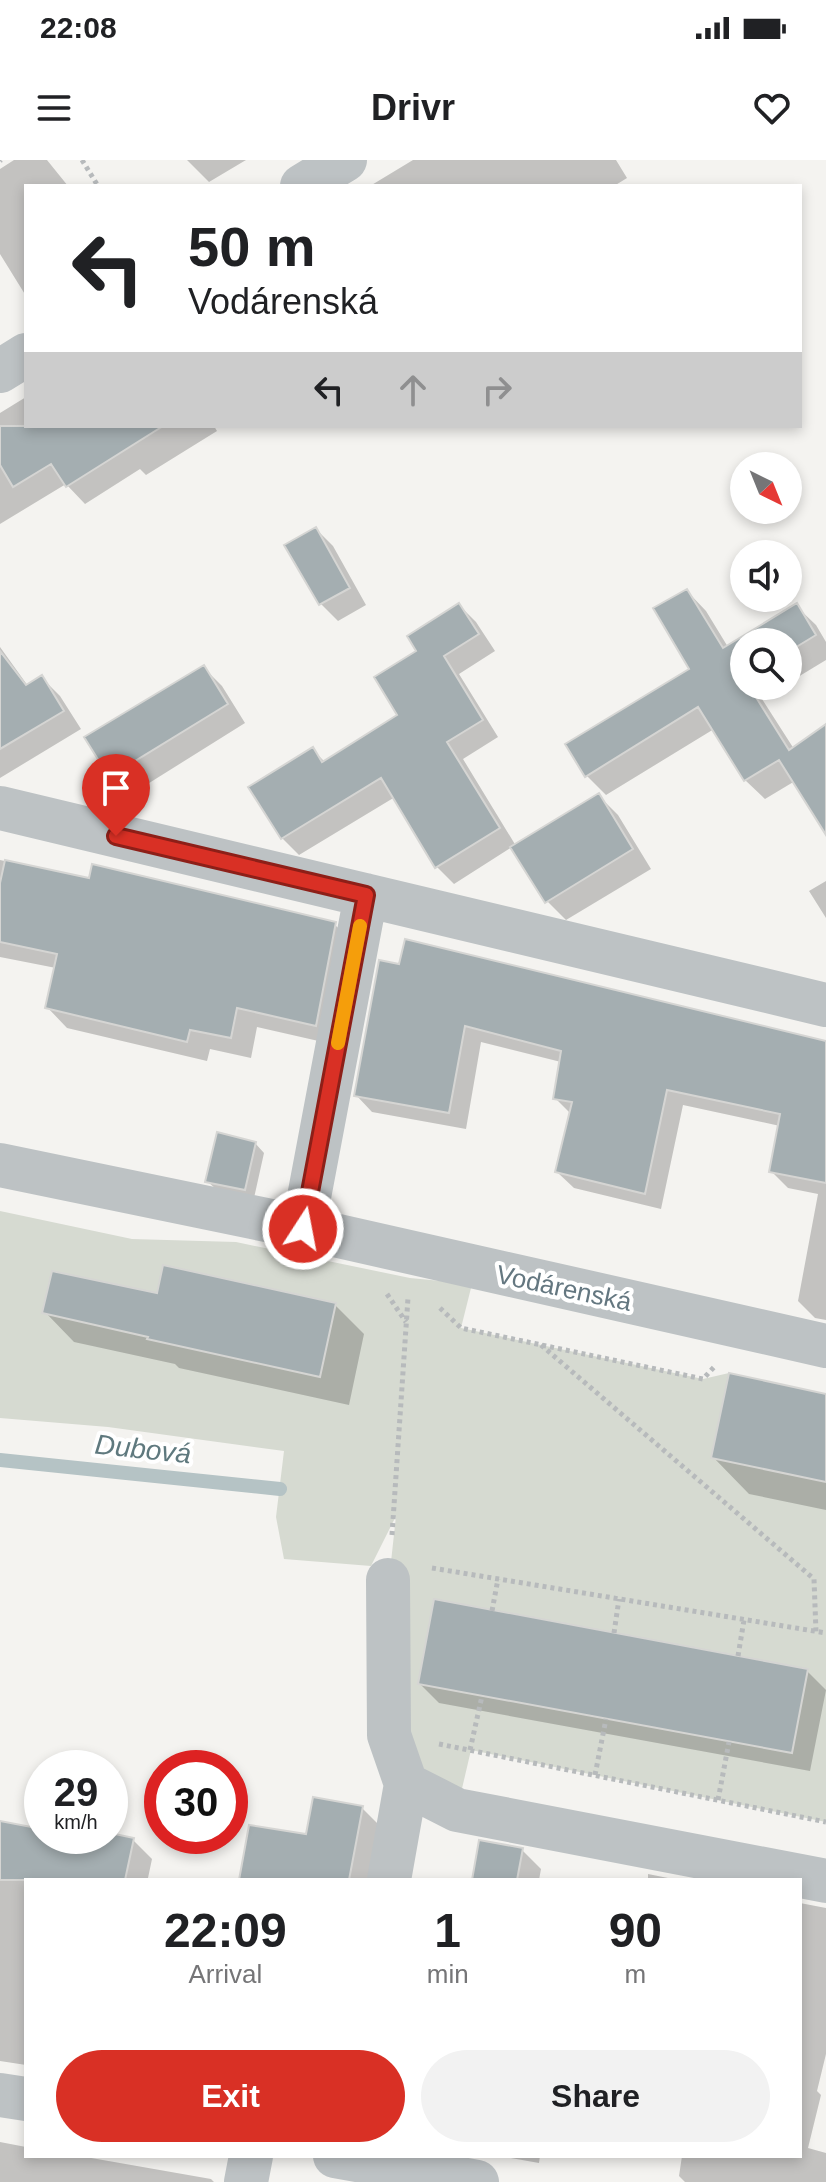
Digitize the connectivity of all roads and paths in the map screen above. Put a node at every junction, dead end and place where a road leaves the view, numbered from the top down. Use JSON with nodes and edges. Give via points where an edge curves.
{"nodes":[{"id":1,"x":82,"y":160,"type":"edge"},
{"id":2,"x":97,"y":184,"type":"edge"},
{"id":3,"x":24,"y":356,"type":"edge"},
{"id":4,"x":0,"y":371,"type":"edge"},
{"id":5,"x":0,"y":808,"type":"edge"},
{"id":6,"x":366,"y":895,"type":"junction"},
{"id":7,"x":826,"y":1005,"type":"edge"},
{"id":8,"x":0,"y":1165,"type":"edge"},
{"id":9,"x":303,"y":1229,"type":"junction"},
{"id":10,"x":411,"y":1255,"type":"junction"},
{"id":11,"x":540,"y":1345,"type":"dead end"},
{"id":12,"x":826,"y":1346,"type":"edge"},
{"id":13,"x":390,"y":1571,"type":"junction"},
{"id":14,"x":498,"y":1579,"type":"junction"},
{"id":15,"x":619,"y":1599,"type":"junction"},
{"id":16,"x":492,"y":1611,"type":"dead end"},
{"id":17,"x":744,"y":1620,"type":"junction"},
{"id":18,"x":816,"y":1632,"type":"junction"},
{"id":19,"x":614,"y":1633,"type":"dead end"},
{"id":20,"x":826,"y":1633,"type":"edge"},
{"id":21,"x":738,"y":1656,"type":"dead end"},
{"id":22,"x":482,"y":1696,"type":"dead end"},
{"id":23,"x":606,"y":1719,"type":"dead end"},
{"id":24,"x":389,"y":1735,"type":"junction"},
{"id":25,"x":729,"y":1742,"type":"dead end"},
{"id":26,"x":470,"y":1750,"type":"junction"},
{"id":27,"x":595,"y":1775,"type":"junction"},
{"id":28,"x":406,"y":1784,"type":"junction"},
{"id":29,"x":718,"y":1800,"type":"junction"},
{"id":30,"x":826,"y":1822,"type":"edge"},
{"id":31,"x":389,"y":1878,"type":"edge"},
{"id":32,"x":826,"y":1881,"type":"edge"},
{"id":33,"x":0,"y":2095,"type":"edge"},
{"id":34,"x":24,"y":2099,"type":"edge"},
{"id":35,"x":251,"y":2158,"type":"edge"},
{"id":36,"x":348,"y":2158,"type":"edge"},
{"id":37,"x":246,"y":2182,"type":"edge"},
{"id":38,"x":477,"y":2182,"type":"edge"}],
"edges":[{"from":1,"to":2,"type":"path"},
{"from":3,"to":4,"type":"street"},
{"from":5,"to":6,"type":"street"},
{"from":6,"to":7,"type":"street"},
{"from":6,"to":9,"type":"street"},
{"from":8,"to":9,"type":"street","name":"Vodárenská"},
{"from":9,"to":10,"type":"street","name":"Vodárenská"},
{"from":10,"to":12,"type":"street","name":"Vodárenská"},
{"from":10,"to":13,"type":"path"},
{"from":11,"to":18,"type":"path","via":[[814,1579]]},
{"from":13,"to":14,"type":"path"},
{"from":13,"to":24,"type":"street"},
{"from":14,"to":15,"type":"path"},
{"from":14,"to":16,"type":"path"},
{"from":15,"to":17,"type":"path"},
{"from":15,"to":19,"type":"path"},
{"from":17,"to":18,"type":"path"},
{"from":17,"to":21,"type":"path"},
{"from":18,"to":20,"type":"path"},
{"from":22,"to":26,"type":"path"},
{"from":23,"to":27,"type":"path"},
{"from":24,"to":26,"type":"path"},
{"from":24,"to":28,"type":"street"},
{"from":25,"to":29,"type":"path"},
{"from":26,"to":27,"type":"path"},
{"from":27,"to":29,"type":"path"},
{"from":28,"to":31,"type":"street"},
{"from":28,"to":32,"type":"street","via":[[457,1810]]},
{"from":29,"to":30,"type":"path"},
{"from":33,"to":34,"type":"street"},
{"from":35,"to":37,"type":"street"},
{"from":36,"to":38,"type":"street"}]}
